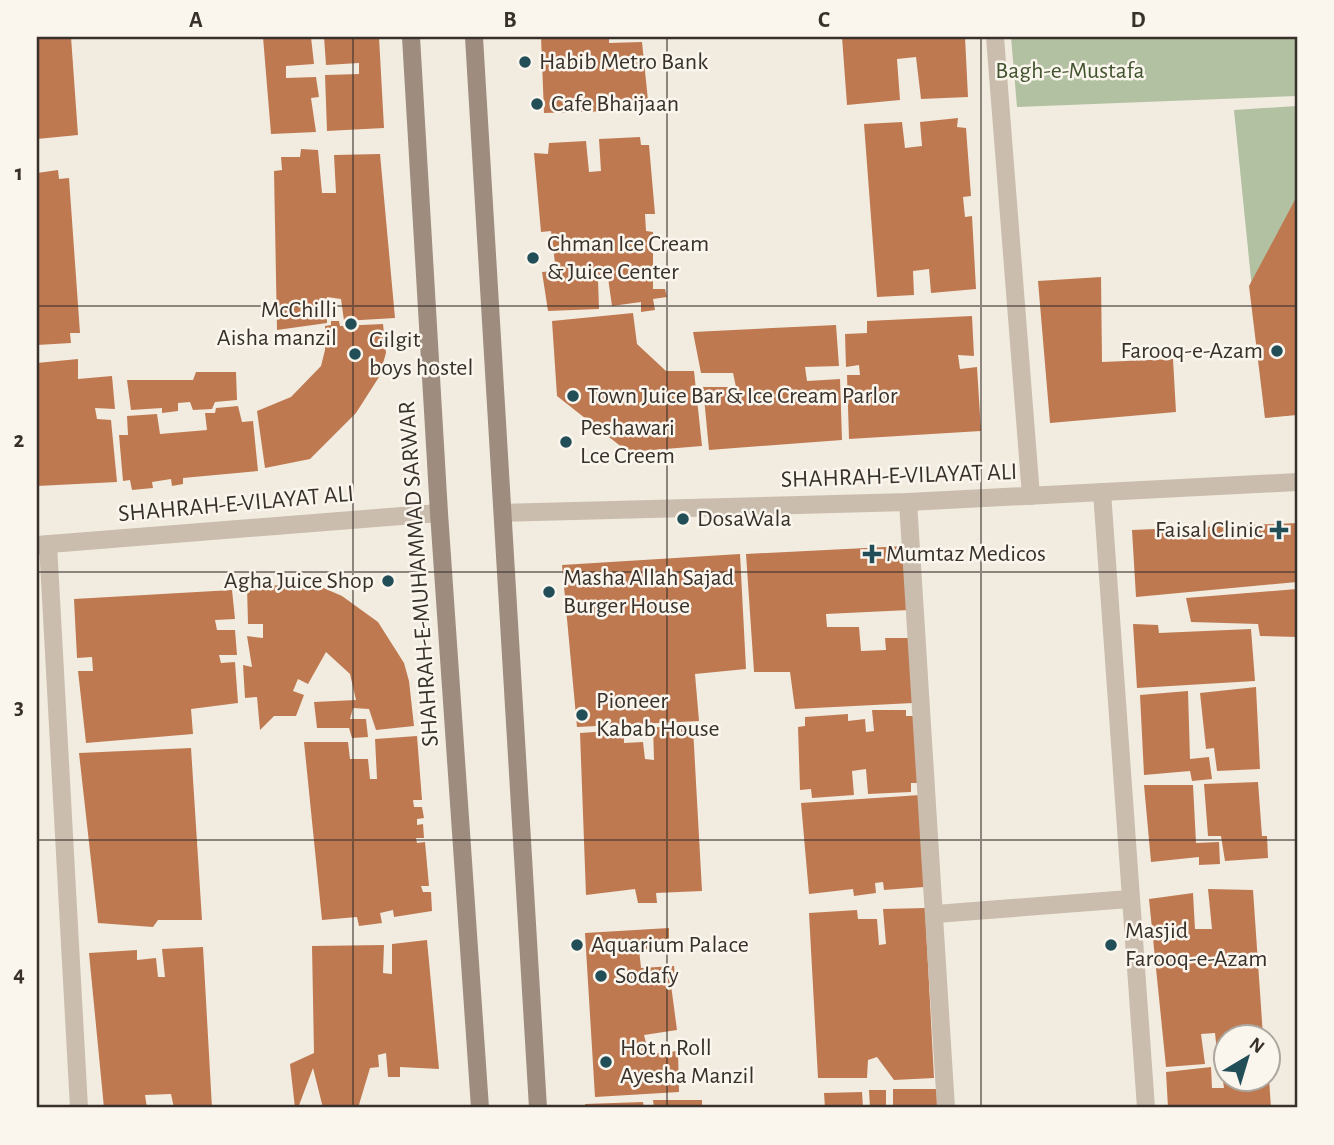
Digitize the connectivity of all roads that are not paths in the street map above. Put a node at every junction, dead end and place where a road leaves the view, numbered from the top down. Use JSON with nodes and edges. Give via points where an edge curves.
{"nodes":[{"id":1,"x":411,"y":37,"type":"edge"},
{"id":2,"x":474,"y":37,"type":"edge"},
{"id":3,"x":995,"y":37,"type":"edge"},
{"id":4,"x":1297,"y":482,"type":"edge"},
{"id":5,"x":1102,"y":492,"type":"junction"},
{"id":6,"x":1031,"y":496,"type":"junction"},
{"id":7,"x":908,"y":502,"type":"junction"},
{"id":8,"x":439,"y":513,"type":"junction"},
{"id":9,"x":503,"y":513,"type":"junction"},
{"id":10,"x":42,"y":544,"type":"edge"},
{"id":11,"x":1129,"y":899,"type":"junction"},
{"id":12,"x":936,"y":914,"type":"junction"},
{"id":13,"x":79,"y":1108,"type":"edge"},
{"id":14,"x":480,"y":1108,"type":"edge"},
{"id":15,"x":538,"y":1108,"type":"edge"},
{"id":16,"x":946,"y":1108,"type":"edge"},
{"id":17,"x":1146,"y":1108,"type":"edge"}],
"edges":[{"from":1,"to":8,"type":"main road","name":"SHAHRAH-E-MUHAMMAD SARWAR"},
{"from":2,"to":9,"type":"main road"},
{"from":3,"to":6,"type":"street"},
{"from":4,"to":5,"type":"street","name":"SHAHRAH-E-VILAYAT ALI"},
{"from":5,"to":6,"type":"street","name":"SHAHRAH-E-VILAYAT ALI"},
{"from":5,"to":11,"type":"street"},
{"from":6,"to":7,"type":"street","name":"SHAHRAH-E-VILAYAT ALI"},
{"from":7,"to":9,"type":"street","name":"SHAHRAH-E-VILAYAT ALI"},
{"from":7,"to":12,"type":"street"},
{"from":8,"to":10,"type":"street","name":"SHAHRAH-E-VILAYAT ALI"},
{"from":8,"to":14,"type":"main road","name":"SHAHRAH-E-MUHAMMAD SARWAR"},
{"from":9,"to":15,"type":"main road"},
{"from":10,"to":13,"type":"street"},
{"from":11,"to":12,"type":"street"},
{"from":11,"to":17,"type":"street"},
{"from":12,"to":16,"type":"street"}]}
